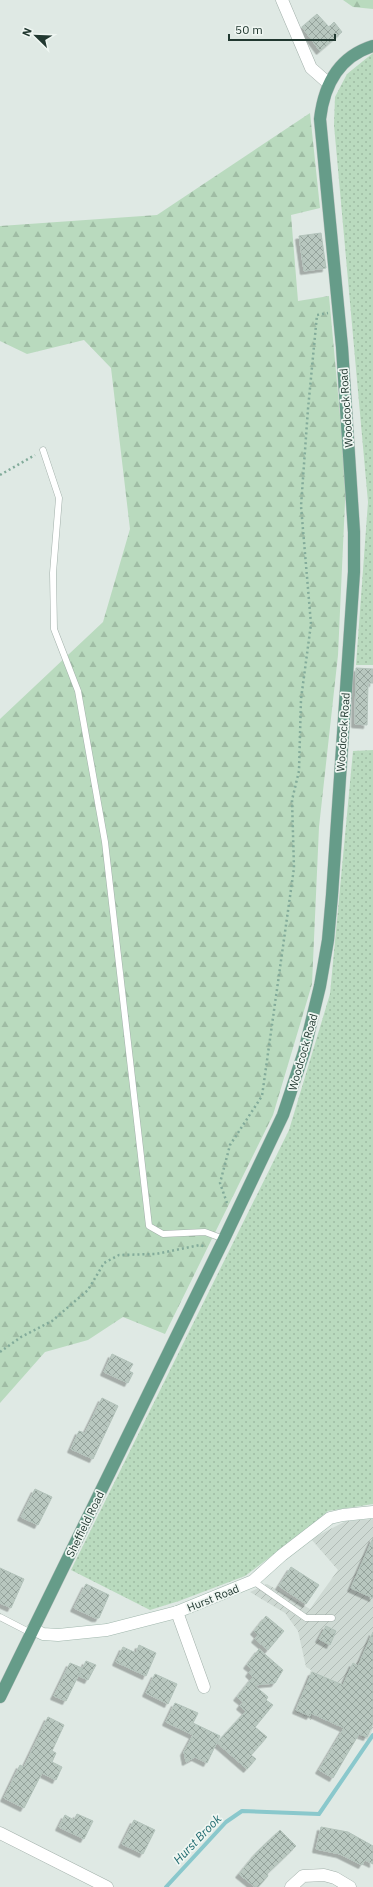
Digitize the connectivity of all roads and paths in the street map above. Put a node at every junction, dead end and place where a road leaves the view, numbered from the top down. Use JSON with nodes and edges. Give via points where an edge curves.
{"nodes":[{"id":1,"x":282,"y":0,"type":"edge"},
{"id":2,"x":373,"y":46,"type":"edge"},
{"id":3,"x":328,"y":83,"type":"junction"},
{"id":4,"x":338,"y":311,"type":"junction"},
{"id":5,"x":42,"y":450,"type":"joint"},
{"id":6,"x":0,"y":475,"type":"edge"},
{"id":7,"x":233,"y":1220,"type":"junction"},
{"id":8,"x":224,"y":1239,"type":"junction"},
{"id":9,"x":200,"y":1245,"type":"dead end"},
{"id":10,"x":169,"y":1351,"type":"joint"},
{"id":11,"x":0,"y":1352,"type":"edge"},
{"id":12,"x":373,"y":1512,"type":"edge"},
{"id":13,"x":253,"y":1581,"type":"junction"},
{"id":14,"x":177,"y":1612,"type":"junction"},
{"id":15,"x":0,"y":1617,"type":"edge"},
{"id":16,"x":332,"y":1618,"type":"dead end"},
{"id":17,"x":32,"y":1631,"type":"junction"},
{"id":18,"x":4,"y":1682,"type":"edge"},
{"id":19,"x":204,"y":1687,"type":"dead end"},
{"id":20,"x":0,"y":1697,"type":"edge"},
{"id":21,"x":0,"y":1833,"type":"edge"},
{"id":22,"x":107,"y":1887,"type":"edge"},
{"id":23,"x":291,"y":1887,"type":"edge"},
{"id":24,"x":350,"y":1887,"type":"edge"}],
"edges":[{"from":1,"to":3,"type":"street","via":[[311,68]]},
{"from":2,"to":3,"type":"main road","name":"Woodcock Road","via":[[354,55],[338,69]]},
{"from":3,"to":4,"type":"main road","name":"Woodcock Road","via":[[322,99],[320,119]]},
{"from":4,"to":7,"type":"main road","name":"Woodcock Road","via":[[352,490],[354,572],[328,940],[313,1021],[294,1084],[283,1115]]},
{"from":4,"to":7,"type":"path","via":[[317,315],[301,506],[311,624],[302,699],[299,771],[292,800],[294,868],[262,1096],[230,1144],[220,1183]]},
{"from":5,"to":6,"type":"path"},
{"from":5,"to":8,"type":"lane","via":[[59,498],[53,573],[54,630],[78,691],[105,842],[149,1226],[163,1234],[205,1232]]},
{"from":7,"to":8,"type":"main road","name":"Woodcock Road"},
{"from":8,"to":10,"type":"main road","name":"Woodcock Road"},
{"from":9,"to":11,"type":"path","via":[[156,1254],[119,1255],[104,1263],[88,1290],[52,1321],[21,1337]]},
{"from":10,"to":17,"type":"main road","name":"Sheffield Road"},
{"from":12,"to":13,"type":"street","name":"Hurst Road","via":[[330,1518]]},
{"from":13,"to":14,"type":"street","name":"Hurst Road"},
{"from":13,"to":16,"type":"lane","via":[[306,1618]]},
{"from":14,"to":17,"type":"street","name":"Hurst Road","via":[[107,1630],[58,1635]]},
{"from":14,"to":19,"type":"street"},
{"from":15,"to":17,"type":"lane"},
{"from":17,"to":18,"type":"main road","name":"Sheffield Road"},
{"from":18,"to":20,"type":"main road","name":"Sheffield Road"},
{"from":21,"to":22,"type":"street"},
{"from":23,"to":24,"type":"street","via":[[302,1876],[324,1875]]}]}
